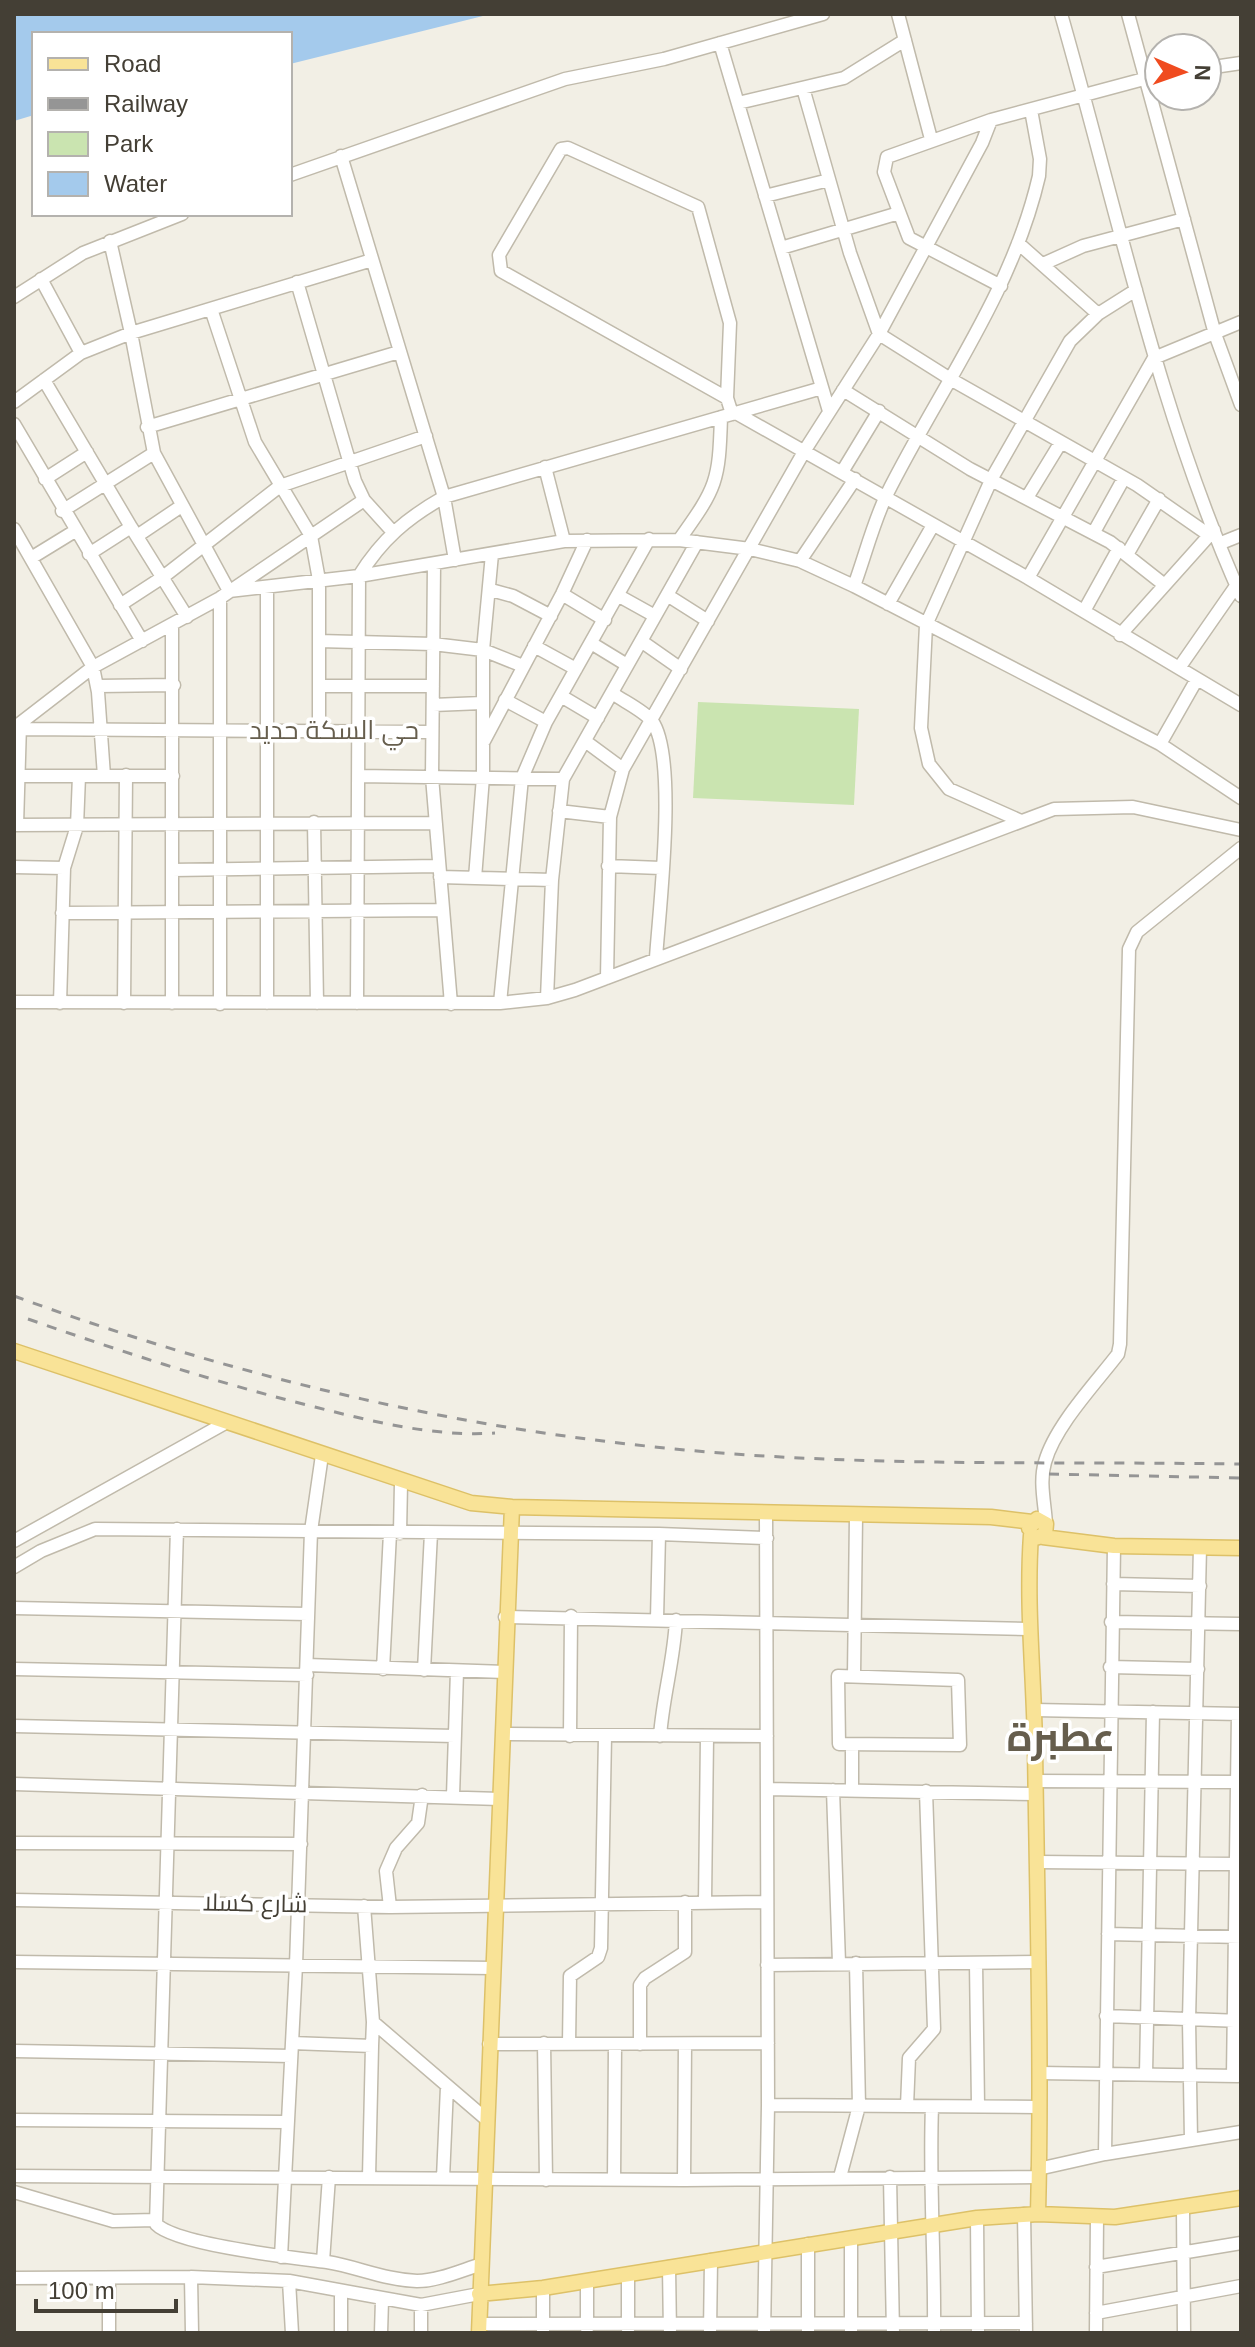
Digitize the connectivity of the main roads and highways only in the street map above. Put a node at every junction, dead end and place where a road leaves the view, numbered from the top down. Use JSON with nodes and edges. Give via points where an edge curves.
{"nodes":[{"id":1,"x":14,"y":1351,"type":"edge"},
{"id":2,"x":512,"y":1507,"type":"junction"},
{"id":3,"x":1038,"y":1529,"type":"junction"},
{"id":4,"x":1241,"y":1548,"type":"edge"},
{"id":5,"x":1241,"y":2198,"type":"edge"},
{"id":6,"x":1031,"y":2214,"type":"junction"},
{"id":7,"x":484,"y":2294,"type":"junction"},
{"id":8,"x":484,"y":2328,"type":"edge"}],
"edges":[{"from":1,"to":2,"type":"main road","via":[[401,1483],[471,1503]]},
{"from":2,"to":3,"type":"main road","via":[[1009,1519]]},
{"from":2,"to":7,"type":"main road","via":[[483,2178]]},
{"from":3,"to":4,"type":"main road","via":[[1114,1546]]},
{"from":3,"to":6,"type":"main road","via":[[1029,1629],[1039,1962],[1038,2173]]},
{"from":5,"to":6,"type":"main road","via":[[1097,2217]]},
{"from":6,"to":7,"type":"main road","via":[[934,2223]]},
{"from":7,"to":8,"type":"main road"}]}
